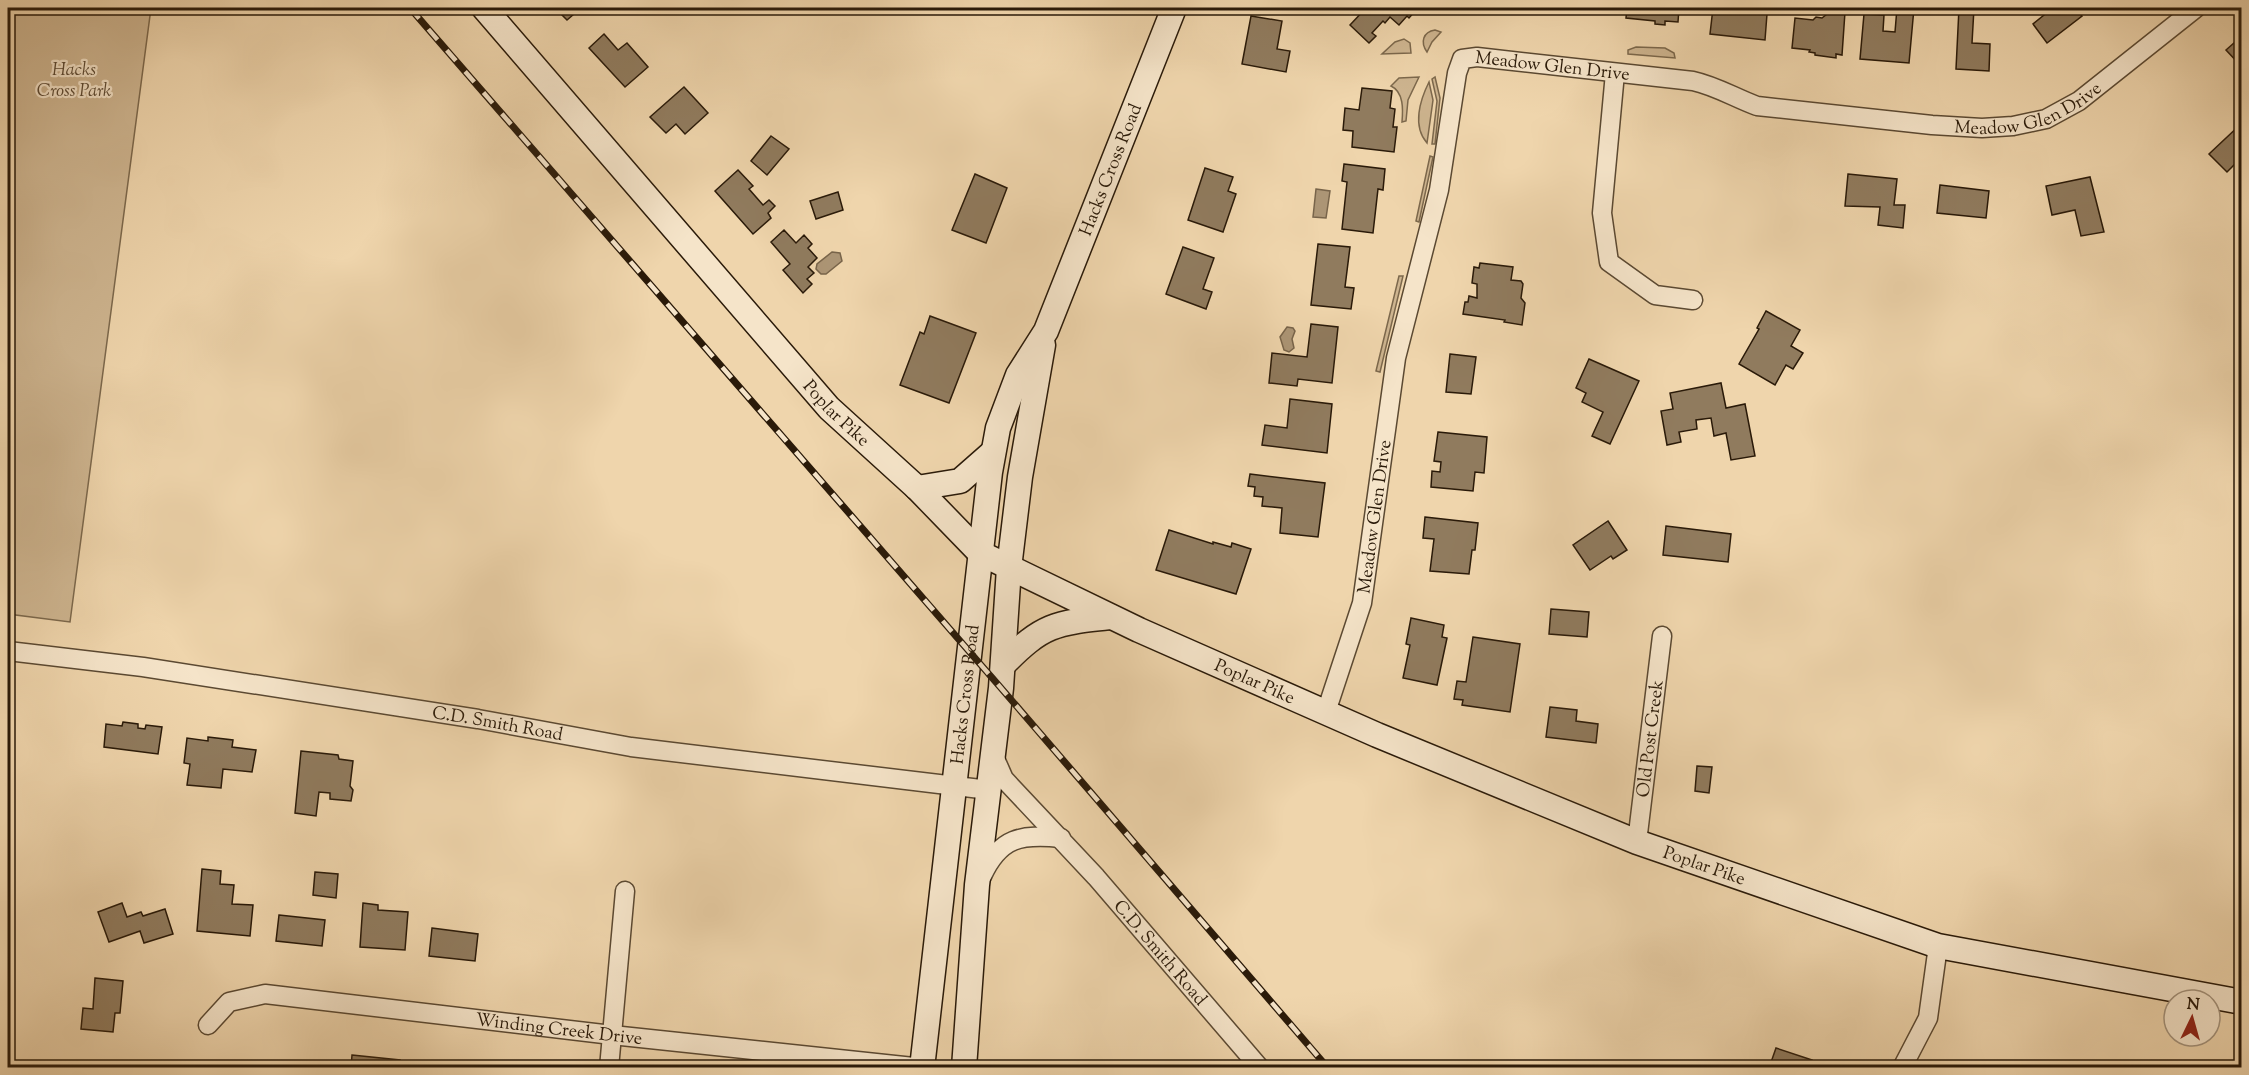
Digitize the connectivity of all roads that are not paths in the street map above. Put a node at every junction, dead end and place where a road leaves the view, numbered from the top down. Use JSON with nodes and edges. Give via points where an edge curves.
{"nodes":[{"id":1,"x":484,"y":8,"type":"edge"},
{"id":2,"x":1174,"y":8,"type":"edge"},
{"id":3,"x":2196,"y":8,"type":"edge"},
{"id":4,"x":1615,"y":73,"type":"junction"},
{"id":5,"x":1693,"y":300,"type":"dead end"},
{"id":6,"x":1046,"y":331,"type":"junction"},
{"id":7,"x":993,"y":452,"type":"junction"},
{"id":8,"x":917,"y":488,"type":"junction"},
{"id":9,"x":980,"y":553,"type":"junction"},
{"id":10,"x":1009,"y":568,"type":"junction"},
{"id":11,"x":1111,"y":617,"type":"junction"},
{"id":12,"x":1662,"y":636,"type":"dead end"},
{"id":13,"x":8,"y":651,"type":"edge"},
{"id":14,"x":1003,"y":665,"type":"junction"},
{"id":15,"x":1326,"y":712,"type":"junction"},
{"id":16,"x":993,"y":754,"type":"junction"},
{"id":17,"x":953,"y":786,"type":"junction"},
{"id":18,"x":989,"y":790,"type":"junction"},
{"id":19,"x":1061,"y":838,"type":"junction"},
{"id":20,"x":1637,"y":842,"type":"junction"},
{"id":21,"x":978,"y":885,"type":"junction"},
{"id":22,"x":625,"y":891,"type":"dead end"},
{"id":23,"x":1938,"y":946,"type":"junction"},
{"id":24,"x":2241,"y":1002,"type":"edge"},
{"id":25,"x":208,"y":1024,"type":"dead end"},
{"id":26,"x":612,"y":1035,"type":"junction"},
{"id":27,"x":609,"y":1068,"type":"edge"},
{"id":28,"x":922,"y":1068,"type":"edge"},
{"id":29,"x":964,"y":1068,"type":"edge"},
{"id":30,"x":1260,"y":1068,"type":"edge"},
{"id":31,"x":1902,"y":1068,"type":"edge"}],
"edges":[{"from":1,"to":8,"type":"main road","name":"Poplar Pike","via":[[829,408]]},
{"from":2,"to":6,"type":"main road","name":"Hacks Cross Road"},
{"from":3,"to":4,"type":"street","name":"Meadow Glen Drive","via":[[2079,101],[2046,118],[2013,126],[1932,125],[1757,106],[1704,83]]},
{"from":4,"to":5,"type":"street","via":[[1602,213],[1609,262],[1655,295]]},
{"from":4,"to":15,"type":"street","name":"Meadow Glen Drive","via":[[1477,57],[1462,59],[1459,64],[1439,190],[1396,358],[1362,603]]},
{"from":6,"to":7,"type":"main road","name":"Hacks Cross Road","via":[[1018,375]]},
{"from":6,"to":10,"type":"main road","name":"Hacks Cross Road","via":[[1020,477]]},
{"from":7,"to":8,"type":"main road","via":[[960,481]]},
{"from":7,"to":9,"type":"main road","name":"Hacks Cross Road"},
{"from":8,"to":9,"type":"main road","name":"Poplar Pike"},
{"from":9,"to":10,"type":"main road","name":"Poplar Pike"},
{"from":9,"to":17,"type":"main road","name":"Hacks Cross Road"},
{"from":10,"to":11,"type":"main road","name":"Poplar Pike"},
{"from":10,"to":14,"type":"main road","name":"Hacks Cross Road"},
{"from":11,"to":14,"type":"main road","via":[[1066,622],[1046,629]]},
{"from":11,"to":15,"type":"main road","name":"Poplar Pike"},
{"from":12,"to":20,"type":"street","name":"Old Post Creek"},
{"from":13,"to":17,"type":"street","name":"C.D. Smith Road","via":[[143,667],[631,747]]},
{"from":14,"to":16,"type":"main road","name":"Hacks Cross Road"},
{"from":15,"to":20,"type":"main road","name":"Poplar Pike"},
{"from":16,"to":18,"type":"main road","name":"Hacks Cross Road"},
{"from":16,"to":19,"type":"street","name":"C.D. Smith Road","via":[[1004,779]]},
{"from":17,"to":18,"type":"street","name":"C.D. Smith Road"},
{"from":17,"to":28,"type":"main road","name":"Hacks Cross Road"},
{"from":18,"to":21,"type":"main road","name":"Hacks Cross Road"},
{"from":19,"to":21,"type":"street","via":[[1021,837],[1006,845],[991,856]]},
{"from":19,"to":30,"type":"street","name":"C.D. Smith Road"},
{"from":20,"to":23,"type":"main road","name":"Poplar Pike"},
{"from":21,"to":29,"type":"main road","name":"Hacks Cross Road"},
{"from":22,"to":26,"type":"street"},
{"from":23,"to":24,"type":"main road","name":"Poplar Pike"},
{"from":23,"to":31,"type":"street","via":[[1928,1018]]},
{"from":25,"to":26,"type":"street","name":"Winding Creek Drive","via":[[229,1002],[265,994]]},
{"from":26,"to":27,"type":"street"},
{"from":26,"to":28,"type":"street","name":"Winding Creek Drive"}]}
